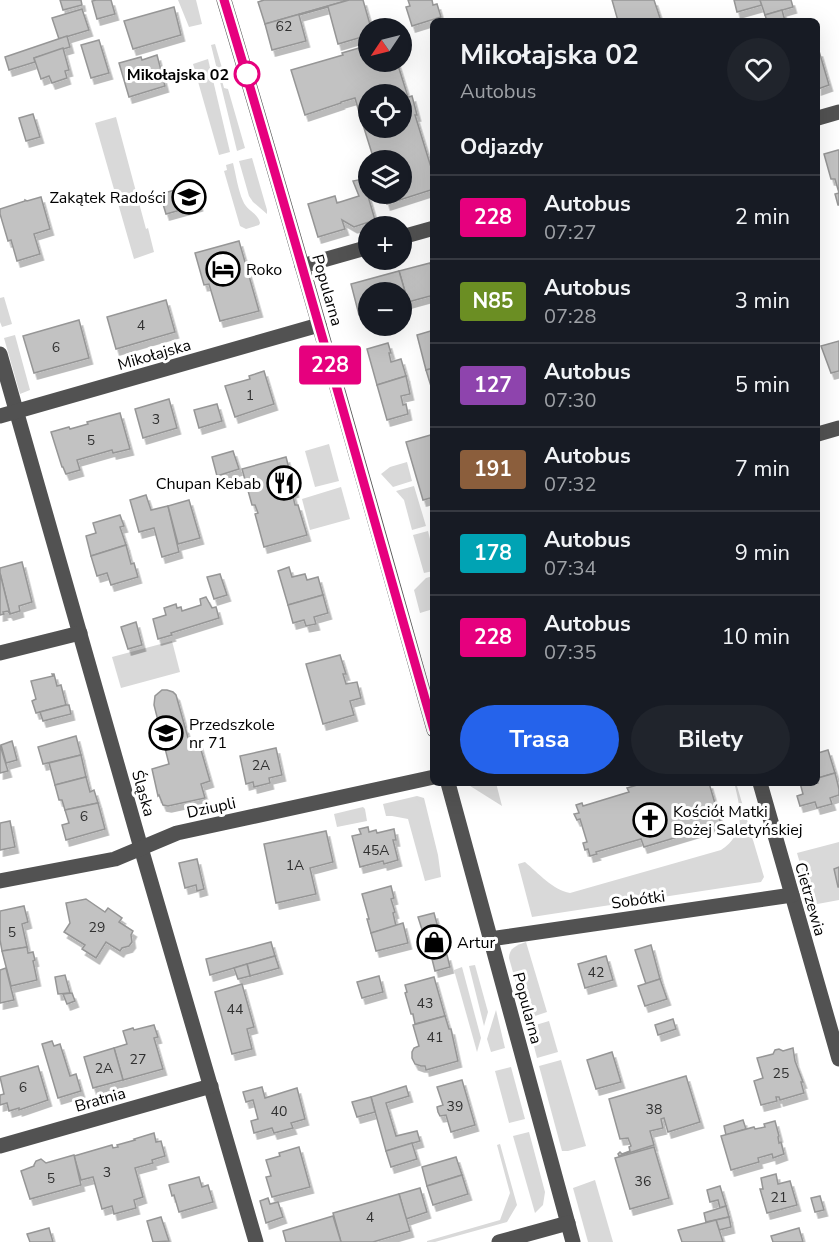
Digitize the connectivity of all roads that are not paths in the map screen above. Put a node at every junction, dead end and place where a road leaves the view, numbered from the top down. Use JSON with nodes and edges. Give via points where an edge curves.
{"nodes":[{"id":1,"x":224,"y":0,"type":"edge"},
{"id":2,"x":839,"y":112,"type":"edge"},
{"id":3,"x":820,"y":117,"type":"edge"},
{"id":4,"x":430,"y":229,"type":"edge"},
{"id":5,"x":412,"y":234,"type":"edge"},
{"id":6,"x":358,"y":250,"type":"edge"},
{"id":7,"x":302,"y":266,"type":"junction"},
{"id":8,"x":319,"y":325,"type":"junction"},
{"id":9,"x":0,"y":354,"type":"edge"},
{"id":10,"x":17,"y":412,"type":"junction"},
{"id":11,"x":0,"y":416,"type":"edge"},
{"id":12,"x":839,"y":428,"type":"edge"},
{"id":13,"x":820,"y":433,"type":"edge"},
{"id":14,"x":80,"y":633,"type":"junction"},
{"id":15,"x":0,"y":653,"type":"edge"},
{"id":16,"x":430,"y":716,"type":"edge"},
{"id":17,"x":430,"y":778,"type":"edge"},
{"id":18,"x":449,"y":786,"type":"edge"},
{"id":19,"x":761,"y":786,"type":"edge"},
{"id":20,"x":141,"y":848,"type":"junction"},
{"id":21,"x":0,"y":881,"type":"edge"},
{"id":22,"x":792,"y":895,"type":"junction"},
{"id":23,"x":490,"y":939,"type":"junction"},
{"id":24,"x":839,"y":1059,"type":"edge"},
{"id":25,"x":211,"y":1086,"type":"junction"},
{"id":26,"x":0,"y":1146,"type":"edge"},
{"id":27,"x":568,"y":1223,"type":"junction"},
{"id":28,"x":256,"y":1242,"type":"edge"},
{"id":29,"x":499,"y":1242,"type":"edge"},
{"id":30,"x":573,"y":1242,"type":"edge"}],
"edges":[{"from":1,"to":7,"type":"street","name":"Popularna"},
{"from":2,"to":3,"type":"street"},
{"from":4,"to":5,"type":"street"},
{"from":6,"to":7,"type":"street"},
{"from":7,"to":8,"type":"street","name":"Popularna"},
{"from":8,"to":10,"type":"street","name":"Mikołajska"},
{"from":8,"to":16,"type":"street","name":"Popularna"},
{"from":9,"to":10,"type":"street","name":"Śląska"},
{"from":10,"to":11,"type":"street","name":"Mikołajska"},
{"from":10,"to":14,"type":"street","name":"Śląska"},
{"from":12,"to":13,"type":"street"},
{"from":14,"to":15,"type":"street"},
{"from":14,"to":20,"type":"street","name":"Śląska"},
{"from":17,"to":20,"type":"street","name":"Dziupli","via":[[177,833]]},
{"from":18,"to":23,"type":"street","name":"Popularna"},
{"from":19,"to":22,"type":"street","name":"Cietrzewia"},
{"from":20,"to":21,"type":"street","name":"Dziupli","via":[[115,859]]},
{"from":20,"to":25,"type":"street","name":"Śląska"},
{"from":22,"to":23,"type":"street","name":"Sobótki"},
{"from":22,"to":24,"type":"street","name":"Cietrzewia"},
{"from":23,"to":27,"type":"street","name":"Popularna"},
{"from":25,"to":26,"type":"street","name":"Bratnia"},
{"from":25,"to":28,"type":"street","name":"Śląska"},
{"from":27,"to":29,"type":"street"},
{"from":27,"to":30,"type":"street","name":"Popularna"}]}
